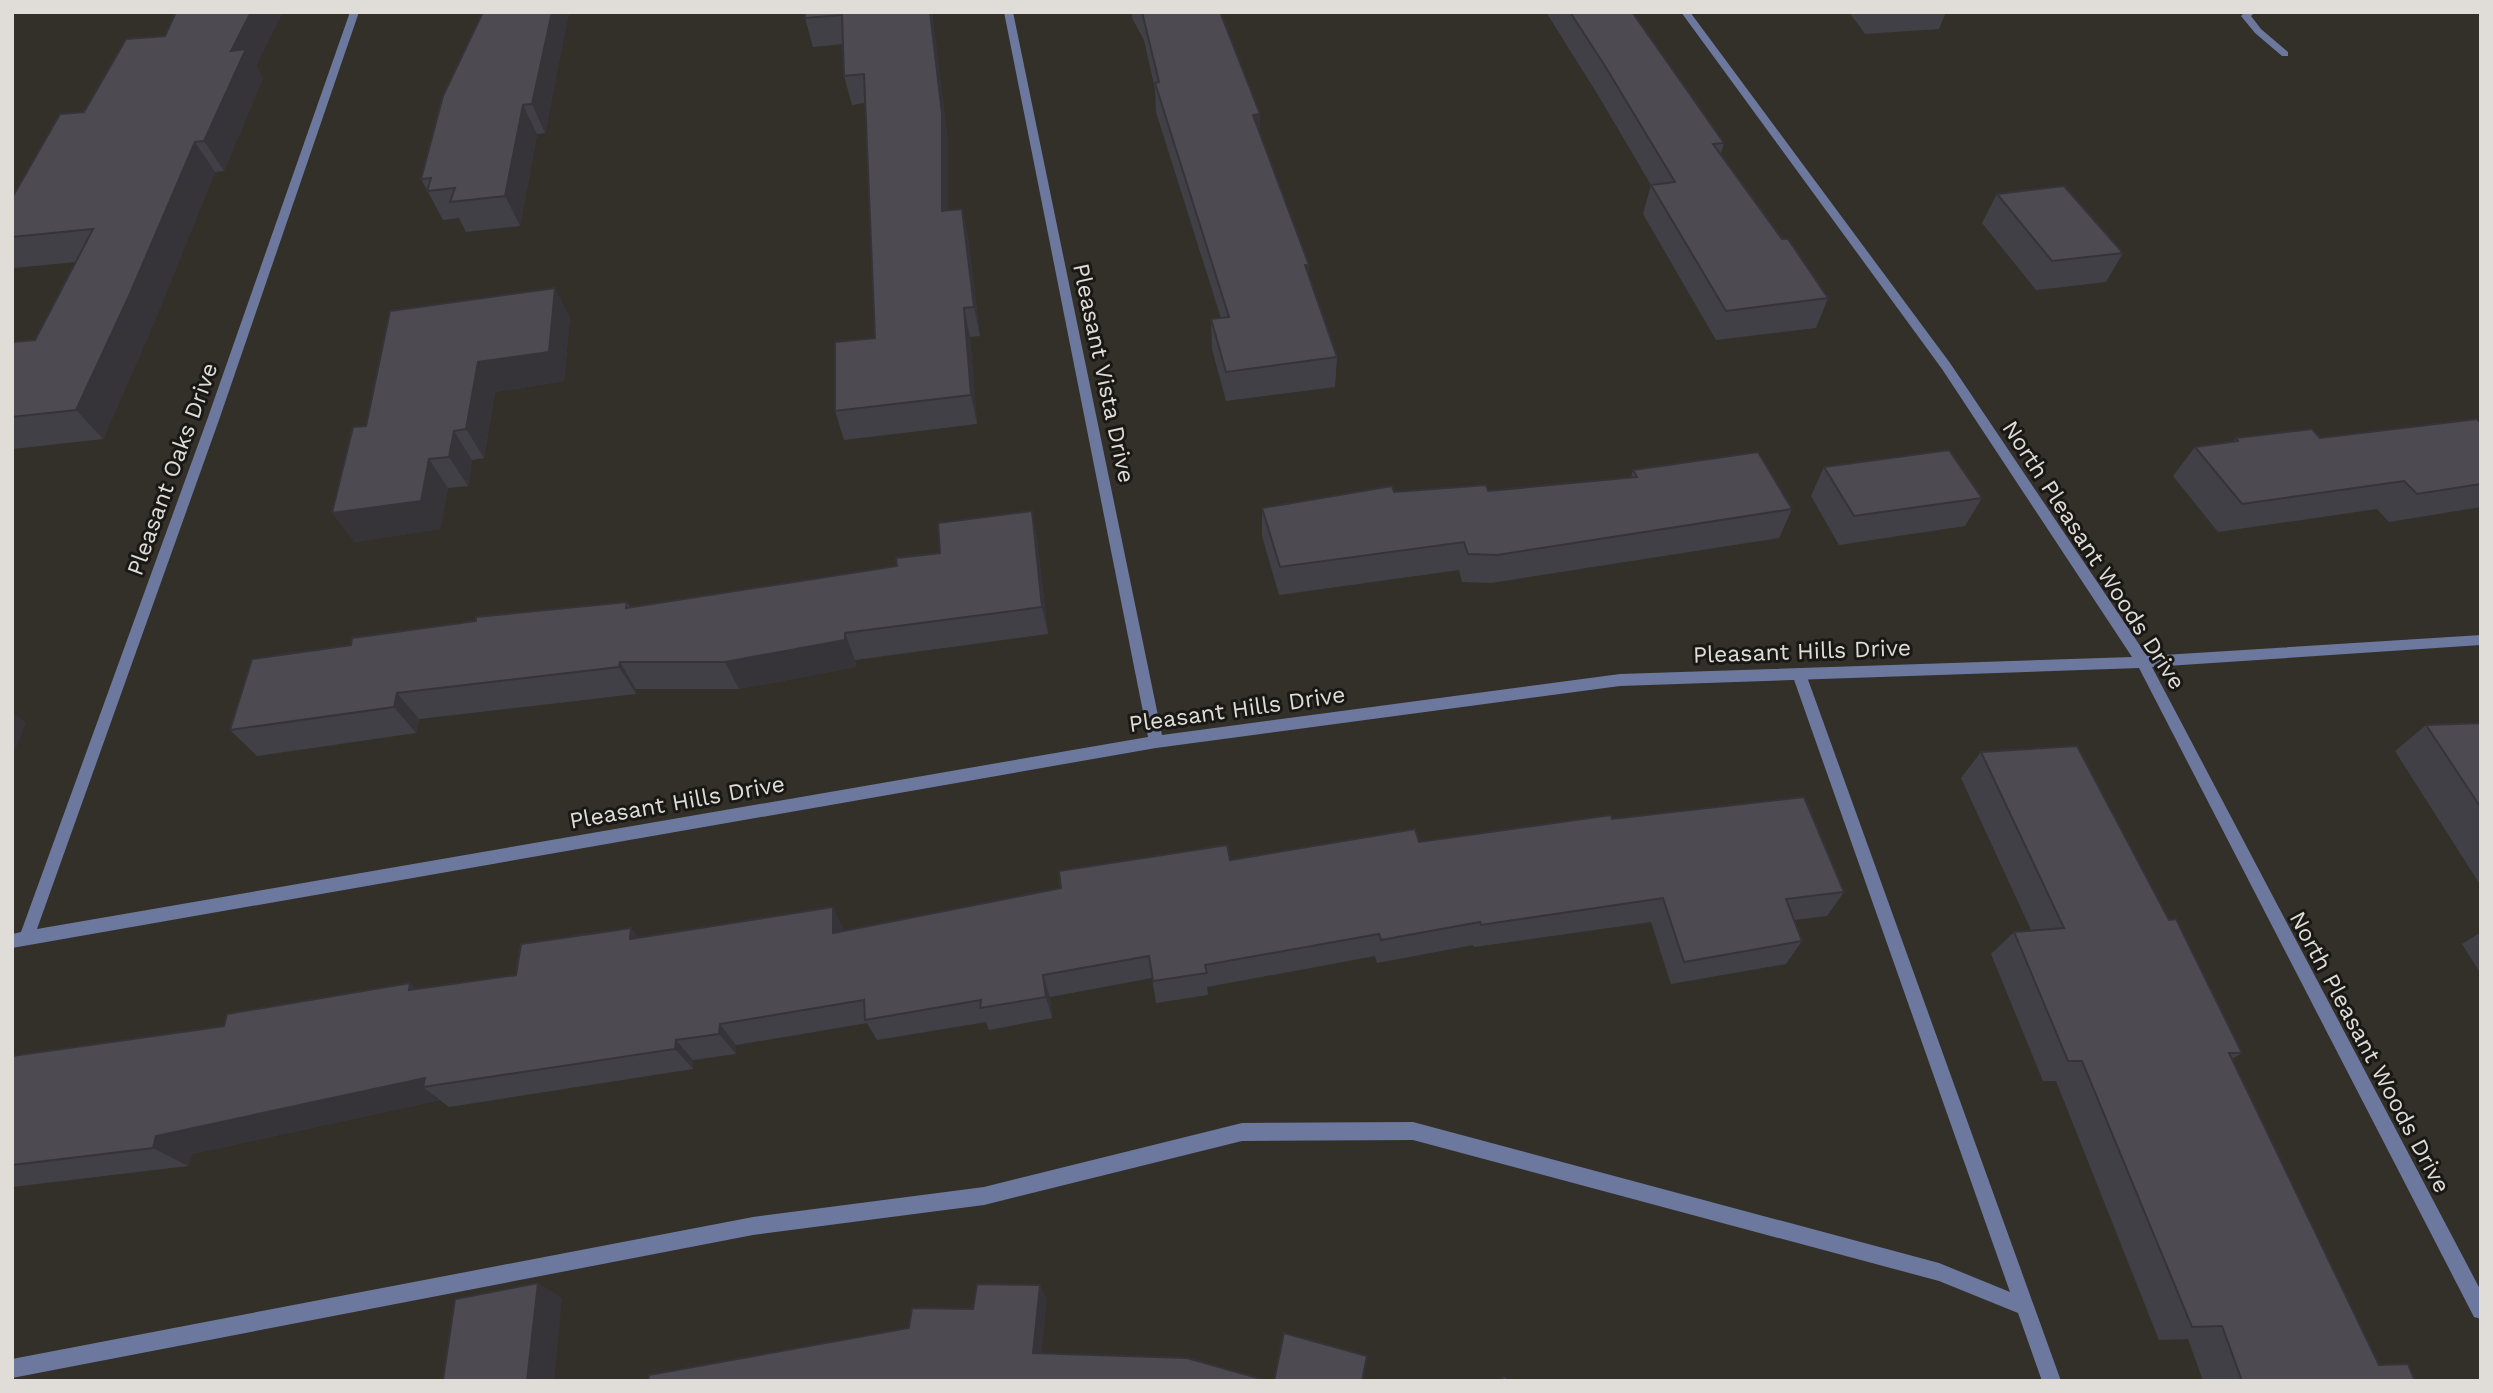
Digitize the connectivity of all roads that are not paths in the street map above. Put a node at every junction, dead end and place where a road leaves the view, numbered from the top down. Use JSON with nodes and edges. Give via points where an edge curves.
{"nodes":[{"id":1,"x":355,"y":12,"type":"edge"},
{"id":2,"x":1008,"y":12,"type":"edge"},
{"id":3,"x":1685,"y":12,"type":"edge"},
{"id":4,"x":2251,"y":12,"type":"edge"},
{"id":5,"x":2285,"y":54,"type":"dead end"},
{"id":6,"x":2481,"y":640,"type":"edge"},
{"id":7,"x":2143,"y":662,"type":"junction"},
{"id":8,"x":1799,"y":674,"type":"junction"},
{"id":9,"x":1156,"y":742,"type":"junction"},
{"id":10,"x":19,"y":940,"type":"edge"},
{"id":11,"x":2025,"y":1307,"type":"junction"},
{"id":12,"x":2481,"y":1310,"type":"edge"},
{"id":13,"x":12,"y":1369,"type":"edge"},
{"id":14,"x":2052,"y":1381,"type":"edge"}],
"edges":[{"from":1,"to":10,"type":"street","name":"Pleasant Oaks Drive","via":[[213,420]]},
{"from":2,"to":9,"type":"street","name":"Pleasant Vista Drive"},
{"from":3,"to":7,"type":"street","name":"North Pleasant Woods Drive","via":[[1946,366]]},
{"from":4,"to":5,"type":"street","via":[[2246,16]]},
{"from":6,"to":7,"type":"street","name":"Pleasant Hills Drive"},
{"from":7,"to":8,"type":"street","name":"Pleasant Hills Drive"},
{"from":7,"to":12,"type":"street","name":"North Pleasant Woods Drive"},
{"from":8,"to":9,"type":"street","name":"Pleasant Hills Drive","via":[[1620,680]]},
{"from":8,"to":11,"type":"street"},
{"from":9,"to":10,"type":"street","name":"Pleasant Hills Drive"},
{"from":11,"to":13,"type":"street","via":[[1939,1272],[1413,1131],[1242,1132],[984,1196],[753,1226]]},
{"from":11,"to":14,"type":"street"}]}
